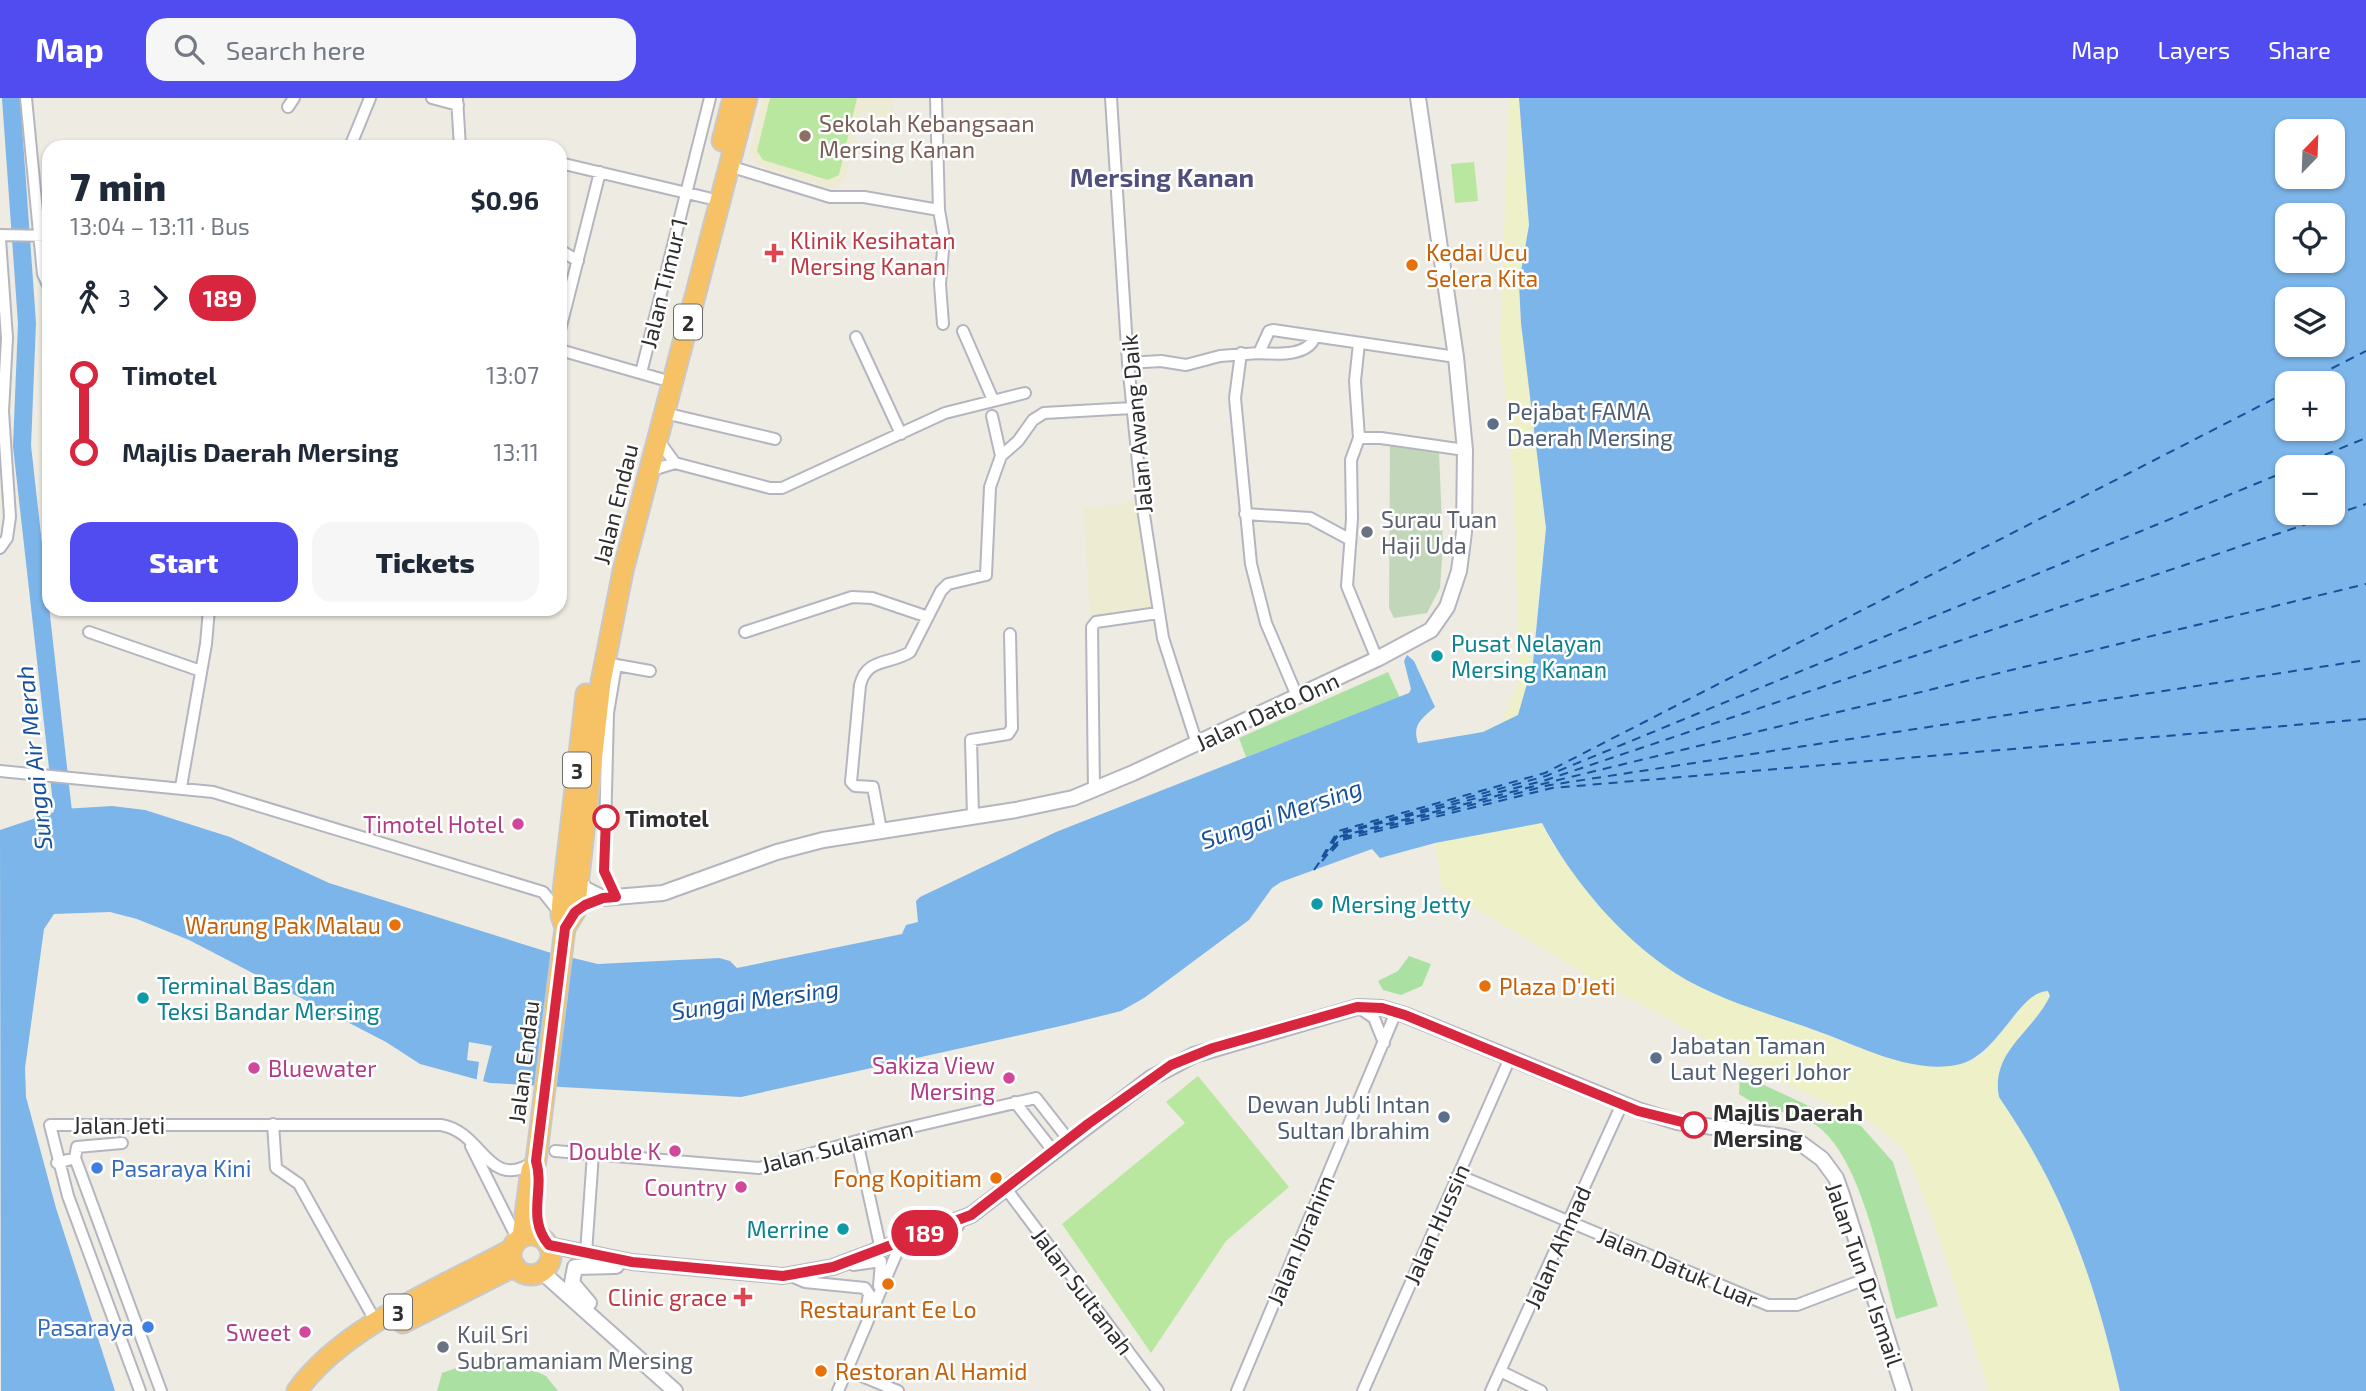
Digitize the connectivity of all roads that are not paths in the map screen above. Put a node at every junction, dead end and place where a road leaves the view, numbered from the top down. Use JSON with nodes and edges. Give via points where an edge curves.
{"nodes":[{"id":1,"x":26,"y":98,"type":"edge"},
{"id":2,"x":370,"y":98,"type":"edge"},
{"id":3,"x":432,"y":98,"type":"edge"},
{"id":4,"x":710,"y":98,"type":"edge"},
{"id":5,"x":733,"y":98,"type":"edge"},
{"id":6,"x":747,"y":98,"type":"edge"},
{"id":7,"x":936,"y":98,"type":"edge"},
{"id":8,"x":1111,"y":98,"type":"edge"},
{"id":9,"x":1418,"y":98,"type":"edge"},
{"id":10,"x":458,"y":102,"type":"edge"},
{"id":11,"x":353,"y":140,"type":"edge"},
{"id":12,"x":460,"y":140,"type":"edge"},
{"id":13,"x":567,"y":165,"type":"edge"},
{"id":14,"x":729,"y":166,"type":"junction"},
{"id":15,"x":600,"y":172,"type":"junction"},
{"id":16,"x":686,"y":194,"type":"junction"},
{"id":17,"x":708,"y":198,"type":"junction"},
{"id":18,"x":939,"y":210,"type":"junction"},
{"id":19,"x":40,"y":234,"type":"edge"},
{"id":20,"x":2,"y":236,"type":"edge"},
{"id":21,"x":567,"y":254,"type":"edge"},
{"id":22,"x":42,"y":261,"type":"edge"},
{"id":23,"x":578,"y":261,"type":"junction"},
{"id":24,"x":567,"y":303,"type":"edge"},
{"id":25,"x":943,"y":324,"type":"dead end"},
{"id":26,"x":963,"y":331,"type":"dead end"},
{"id":27,"x":1315,"y":336,"type":"junction"},
{"id":28,"x":856,"y":337,"type":"dead end"},
{"id":29,"x":1359,"y":343,"type":"junction"},
{"id":30,"x":567,"y":352,"type":"edge"},
{"id":31,"x":1241,"y":353,"type":"junction"},
{"id":32,"x":1258,"y":353,"type":"junction"},
{"id":33,"x":1456,"y":357,"type":"junction"},
{"id":34,"x":1128,"y":363,"type":"junction"},
{"id":35,"x":641,"y":373,"type":"junction"},
{"id":36,"x":661,"y":379,"type":"junction"},
{"id":37,"x":1026,"y":393,"type":"dead end"},
{"id":38,"x":993,"y":400,"type":"junction"},
{"id":39,"x":1132,"y":408,"type":"junction"},
{"id":40,"x":1,"y":411,"type":"edge"},
{"id":41,"x":664,"y":413,"type":"junction"},
{"id":42,"x":992,"y":416,"type":"dead end"},
{"id":43,"x":901,"y":434,"type":"junction"},
{"id":44,"x":1359,"y":438,"type":"junction"},
{"id":45,"x":657,"y":439,"type":"junction"},
{"id":46,"x":775,"y":439,"type":"dead end"},
{"id":47,"x":1465,"y":450,"type":"junction"},
{"id":48,"x":1001,"y":456,"type":"junction"},
{"id":49,"x":675,"y":463,"type":"junction"},
{"id":50,"x":644,"y":475,"type":"junction"},
{"id":51,"x":1245,"y":514,"type":"junction"},
{"id":52,"x":1349,"y":539,"type":"junction"},
{"id":53,"x":0,"y":548,"type":"edge"},
{"id":54,"x":623,"y":571,"type":"joint"},
{"id":55,"x":1158,"y":613,"type":"junction"},
{"id":56,"x":208,"y":616,"type":"edge"},
{"id":57,"x":928,"y":617,"type":"junction"},
{"id":58,"x":89,"y":632,"type":"dead end"},
{"id":59,"x":745,"y":632,"type":"dead end"},
{"id":60,"x":1010,"y":634,"type":"dead end"},
{"id":61,"x":1377,"y":659,"type":"junction"},
{"id":62,"x":610,"y":664,"type":"junction"},
{"id":63,"x":201,"y":671,"type":"junction"},
{"id":64,"x":650,"y":671,"type":"dead end"},
{"id":65,"x":1297,"y":696,"type":"junction"},
{"id":66,"x":602,"y":713,"type":"junction"},
{"id":67,"x":1196,"y":744,"type":"junction"},
{"id":68,"x":0,"y":771,"type":"edge"},
{"id":69,"x":181,"y":787,"type":"junction"},
{"id":70,"x":1094,"y":790,"type":"junction"},
{"id":71,"x":973,"y":816,"type":"junction"},
{"id":72,"x":881,"y":830,"type":"junction"},
{"id":73,"x":572,"y":880,"type":"junction"},
{"id":74,"x":543,"y":892,"type":"junction"},
{"id":75,"x":610,"y":898,"type":"junction"},
{"id":76,"x":567,"y":918,"type":"junction"},
{"id":77,"x":1357,"y":1007,"type":"junction"},
{"id":78,"x":1396,"y":1012,"type":"junction"},
{"id":79,"x":1384,"y":1043,"type":"junction"},
{"id":80,"x":1510,"y":1058,"type":"junction"},
{"id":81,"x":1015,"y":1102,"type":"junction"},
{"id":82,"x":1622,"y":1104,"type":"junction"},
{"id":83,"x":273,"y":1124,"type":"junction"},
{"id":84,"x":466,"y":1135,"type":"junction"},
{"id":85,"x":1068,"y":1139,"type":"junction"},
{"id":86,"x":857,"y":1141,"type":"junction"},
{"id":87,"x":122,"y":1143,"type":"dead end"},
{"id":88,"x":555,"y":1151,"type":"dead end"},
{"id":89,"x":1054,"y":1152,"type":"junction"},
{"id":90,"x":593,"y":1154,"type":"junction"},
{"id":91,"x":75,"y":1158,"type":"junction"},
{"id":92,"x":536,"y":1161,"type":"junction"},
{"id":93,"x":57,"y":1163,"type":"junction"},
{"id":94,"x":1458,"y":1175,"type":"junction"},
{"id":95,"x":1007,"y":1190,"type":"junction"},
{"id":96,"x":971,"y":1215,"type":"junction"},
{"id":97,"x":1569,"y":1221,"type":"junction"},
{"id":98,"x":547,"y":1242,"type":"junction"},
{"id":99,"x":517,"y":1248,"type":"junction"},
{"id":100,"x":881,"y":1250,"type":"junction"},
{"id":101,"x":586,"y":1252,"type":"junction"},
{"id":102,"x":632,"y":1262,"type":"junction"},
{"id":103,"x":833,"y":1267,"type":"junction"},
{"id":104,"x":542,"y":1272,"type":"junction"},
{"id":105,"x":791,"y":1276,"type":"junction"},
{"id":106,"x":1868,"y":1278,"type":"junction"},
{"id":107,"x":880,"y":1292,"type":"junction"},
{"id":108,"x":377,"y":1324,"type":"junction"},
{"id":109,"x":864,"y":1329,"type":"junction"},
{"id":110,"x":626,"y":1347,"type":"junction"},
{"id":111,"x":847,"y":1370,"type":"junction"},
{"id":112,"x":1500,"y":1371,"type":"junction"},
{"id":113,"x":140,"y":1391,"type":"edge"},
{"id":114,"x":161,"y":1391,"type":"edge"},
{"id":115,"x":297,"y":1391,"type":"edge"},
{"id":116,"x":310,"y":1391,"type":"edge"},
{"id":117,"x":675,"y":1391,"type":"edge"},
{"id":118,"x":838,"y":1391,"type":"edge"},
{"id":119,"x":898,"y":1391,"type":"edge"},
{"id":120,"x":1158,"y":1391,"type":"edge"},
{"id":121,"x":1237,"y":1391,"type":"edge"},
{"id":122,"x":1363,"y":1391,"type":"edge"},
{"id":123,"x":1491,"y":1391,"type":"edge"},
{"id":124,"x":1541,"y":1391,"type":"edge"},
{"id":125,"x":1904,"y":1391,"type":"edge"}],
"edges":[{"from":1,"to":19,"type":"street"},
{"from":2,"to":11,"type":"street"},
{"from":3,"to":10,"type":"street"},
{"from":4,"to":16,"type":"street","name":"Jalan Timur 1"},
{"from":5,"to":17,"type":"highway","name":"Jalan Endau","number":"3"},
{"from":6,"to":14,"type":"highway","name":"Jalan Endau"},
{"from":7,"to":18,"type":"street"},
{"from":8,"to":34,"type":"street","name":"Jalan Awang Daik"},
{"from":9,"to":33,"type":"street","name":"Jalan Dato Onn"},
{"from":10,"to":12,"type":"street"},
{"from":13,"to":15,"type":"street"},
{"from":14,"to":18,"type":"street","via":[[830,197],[864,197]]},
{"from":14,"to":41,"type":"highway","name":"Jalan Endau","number":"2"},
{"from":15,"to":16,"type":"street"},
{"from":15,"to":23,"type":"street"},
{"from":16,"to":17,"type":"street"},
{"from":16,"to":35,"type":"street","name":"Jalan Timur 1"},
{"from":17,"to":36,"type":"highway","name":"Jalan Endau","number":"3"},
{"from":18,"to":25,"type":"street","via":[[944,239]]},
{"from":19,"to":20,"type":"street"},
{"from":19,"to":22,"type":"street"},
{"from":20,"to":40,"type":"street","via":[[7,338]]},
{"from":21,"to":23,"type":"street"},
{"from":23,"to":24,"type":"street"},
{"from":26,"to":38,"type":"street"},
{"from":27,"to":29,"type":"street"},
{"from":27,"to":32,"type":"street","via":[[1297,351]]},
{"from":27,"to":32,"type":"street","via":[[1269,331]]},
{"from":28,"to":43,"type":"street"},
{"from":29,"to":33,"type":"street"},
{"from":29,"to":44,"type":"street","via":[[1355,381]]},
{"from":30,"to":35,"type":"street"},
{"from":31,"to":32,"type":"street"},
{"from":31,"to":34,"type":"street","via":[[1186,365]]},
{"from":31,"to":51,"type":"street","via":[[1235,398]]},
{"from":33,"to":47,"type":"street","name":"Jalan Dato Onn"},
{"from":34,"to":39,"type":"street","name":"Jalan Awang Daik"},
{"from":35,"to":36,"type":"street"},
{"from":36,"to":50,"type":"highway","name":"Jalan Endau","number":"3"},
{"from":37,"to":38,"type":"street"},
{"from":38,"to":43,"type":"street","via":[[948,412]]},
{"from":39,"to":48,"type":"street","via":[[1039,415]]},
{"from":39,"to":55,"type":"street","name":"Jalan Awang Daik"},
{"from":40,"to":53,"type":"street","via":[[10,517]]},
{"from":41,"to":45,"type":"highway","name":"Jalan Endau","number":"2"},
{"from":41,"to":46,"type":"street"},
{"from":42,"to":48,"type":"street"},
{"from":43,"to":49,"type":"street","via":[[782,488]]},
{"from":44,"to":47,"type":"street"},
{"from":44,"to":52,"type":"street","via":[[1351,460]]},
{"from":45,"to":49,"type":"street"},
{"from":45,"to":50,"type":"highway","name":"Jalan Endau","number":"2"},
{"from":47,"to":61,"type":"street","name":"Jalan Dato Onn","via":[[1462,551],[1447,607],[1431,630]]},
{"from":48,"to":57,"type":"street","via":[[990,487],[986,575],[948,584]]},
{"from":49,"to":50,"type":"street"},
{"from":50,"to":54,"type":"highway","name":"Jalan Endau","number":"2"},
{"from":50,"to":73,"type":"highway","name":"Jalan Endau","number":"3","via":[[588,680]]},
{"from":51,"to":52,"type":"street","via":[[1310,518]]},
{"from":51,"to":65,"type":"street","via":[[1257,596]]},
{"from":52,"to":61,"type":"street","via":[[1348,592]]},
{"from":54,"to":62,"type":"highway","name":"Jalan Endau","number":"3"},
{"from":55,"to":67,"type":"street","name":"Jalan Awang Daik"},
{"from":55,"to":70,"type":"street","via":[[1096,622],[1092,627]]},
{"from":56,"to":63,"type":"street"},
{"from":57,"to":59,"type":"street","via":[[872,598],[852,597]]},
{"from":57,"to":72,"type":"street","via":[[909,652],[868,667],[860,685],[851,782],[873,787]]},
{"from":58,"to":63,"type":"street"},
{"from":60,"to":71,"type":"street","via":[[1012,728],[1008,734],[971,740]]},
{"from":61,"to":65,"type":"street","name":"Jalan Dato Onn"},
{"from":62,"to":64,"type":"street"},
{"from":62,"to":66,"type":"highway","name":"Jalan Endau","number":"3"},
{"from":63,"to":69,"type":"street"},
{"from":65,"to":67,"type":"street","name":"Jalan Dato Onn"},
{"from":66,"to":73,"type":"highway","name":"Jalan Endau","number":"3"},
{"from":66,"to":75,"type":"street","via":[[604,871]]},
{"from":67,"to":70,"type":"street","name":"Jalan Dato Onn"},
{"from":68,"to":69,"type":"street"},
{"from":69,"to":74,"type":"street","via":[[213,792]]},
{"from":70,"to":71,"type":"street","name":"Jalan Dato Onn","via":[[1056,803]]},
{"from":71,"to":72,"type":"street","name":"Jalan Dato Onn"},
{"from":72,"to":75,"type":"street","name":"Jalan Dato Onn","via":[[777,852],[675,891]]},
{"from":73,"to":74,"type":"street"},
{"from":73,"to":75,"type":"street"},
{"from":73,"to":76,"type":"highway","name":"Jalan Endau","number":"3"},
{"from":74,"to":76,"type":"street"},
{"from":75,"to":76,"type":"street"},
{"from":76,"to":92,"type":"highway","name":"Jalan Endau","number":"3"},
{"from":77,"to":78,"type":"street","name":"Jalan Tun Dr Ismail"},
{"from":77,"to":79,"type":"street","via":[[1374,1018]]},
{"from":77,"to":85,"type":"street","via":[[1213,1048],[1171,1065]]},
{"from":78,"to":79,"type":"street","name":"Jalan Ibrahim"},
{"from":78,"to":80,"type":"street","name":"Jalan Tun Dr Ismail"},
{"from":79,"to":121,"type":"street","name":"Jalan Ibrahim"},
{"from":80,"to":82,"type":"street","name":"Jalan Tun Dr Ismail"},
{"from":80,"to":94,"type":"street","name":"Jalan Hussin"},
{"from":81,"to":85,"type":"street","name":"Jalan Sulaiman","via":[[1037,1098]]},
{"from":81,"to":86,"type":"street","name":"Jalan Sulaiman"},
{"from":81,"to":89,"type":"street"},
{"from":82,"to":97,"type":"street","name":"Jalan Ahmad"},
{"from":82,"to":106,"type":"street","name":"Jalan Tun Dr Ismail","via":[[1677,1122],[1784,1137],[1810,1148],[1836,1178]]},
{"from":83,"to":84,"type":"street","name":"Jalan Jeti","via":[[441,1125]]},
{"from":83,"to":93,"type":"street","name":"Jalan Jeti","via":[[50,1125]]},
{"from":83,"to":108,"type":"street","via":[[276,1168],[299,1184]]},
{"from":84,"to":92,"type":"street","via":[[503,1171],[521,1170]]},
{"from":84,"to":99,"type":"street"},
{"from":85,"to":89,"type":"street"},
{"from":86,"to":90,"type":"street","name":"Jalan Sulaiman","via":[[759,1168]]},
{"from":86,"to":100,"type":"street"},
{"from":87,"to":91,"type":"street","via":[[77,1147]]},
{"from":88,"to":90,"type":"street","name":"Jalan Sulaiman"},
{"from":89,"to":95,"type":"street"},
{"from":90,"to":101,"type":"street"},
{"from":91,"to":93,"type":"street"},
{"from":91,"to":114,"type":"street"},
{"from":92,"to":98,"type":"highway","name":"Jalan Endau","number":"3","via":[[535,1212]]},
{"from":92,"to":99,"type":"highway","name":"Jalan Endau","number":"3"},
{"from":93,"to":113,"type":"street","name":"Jalan Jeti"},
{"from":94,"to":97,"type":"street","name":"Jalan Datuk Luar"},
{"from":94,"to":122,"type":"street","name":"Jalan Hussin"},
{"from":95,"to":96,"type":"street"},
{"from":95,"to":120,"type":"street","name":"Jalan Sultanah"},
{"from":96,"to":100,"type":"street"},
{"from":96,"to":107,"type":"street","via":[[966,1222],[897,1252]]},
{"from":97,"to":106,"type":"street","name":"Jalan Datuk Luar","via":[[1775,1307],[1797,1305]]},
{"from":97,"to":112,"type":"street","name":"Jalan Ahmad"},
{"from":98,"to":99,"type":"highway","via":[[530,1235]]},
{"from":98,"to":101,"type":"street"},
{"from":98,"to":104,"type":"highway","number":"3","via":[[552,1258]]},
{"from":99,"to":104,"type":"highway","via":[[525,1274]]},
{"from":99,"to":108,"type":"highway","number":"3"},
{"from":99,"to":116,"type":"highway","number":"3","via":[[335,1366]]},
{"from":100,"to":103,"type":"street"},
{"from":101,"to":102,"type":"street"},
{"from":102,"to":105,"type":"street"},
{"from":102,"to":110,"type":"street","via":[[625,1266],[582,1265],[575,1267],[571,1277],[579,1293]]},
{"from":103,"to":105,"type":"street"},
{"from":103,"to":107,"type":"street","via":[[881,1261]]},
{"from":104,"to":110,"type":"street"},
{"from":105,"to":109,"type":"street","via":[[869,1290]]},
{"from":106,"to":125,"type":"street","name":"Jalan Tun Dr Ismail"},
{"from":107,"to":109,"type":"street"},
{"from":108,"to":115,"type":"highway","number":"3","via":[[318,1365]]},
{"from":109,"to":111,"type":"street"},
{"from":110,"to":117,"type":"street"},
{"from":111,"to":118,"type":"street"},
{"from":111,"to":119,"type":"street"},
{"from":112,"to":123,"type":"street","name":"Jalan Ahmad"},
{"from":112,"to":124,"type":"street"}]}
